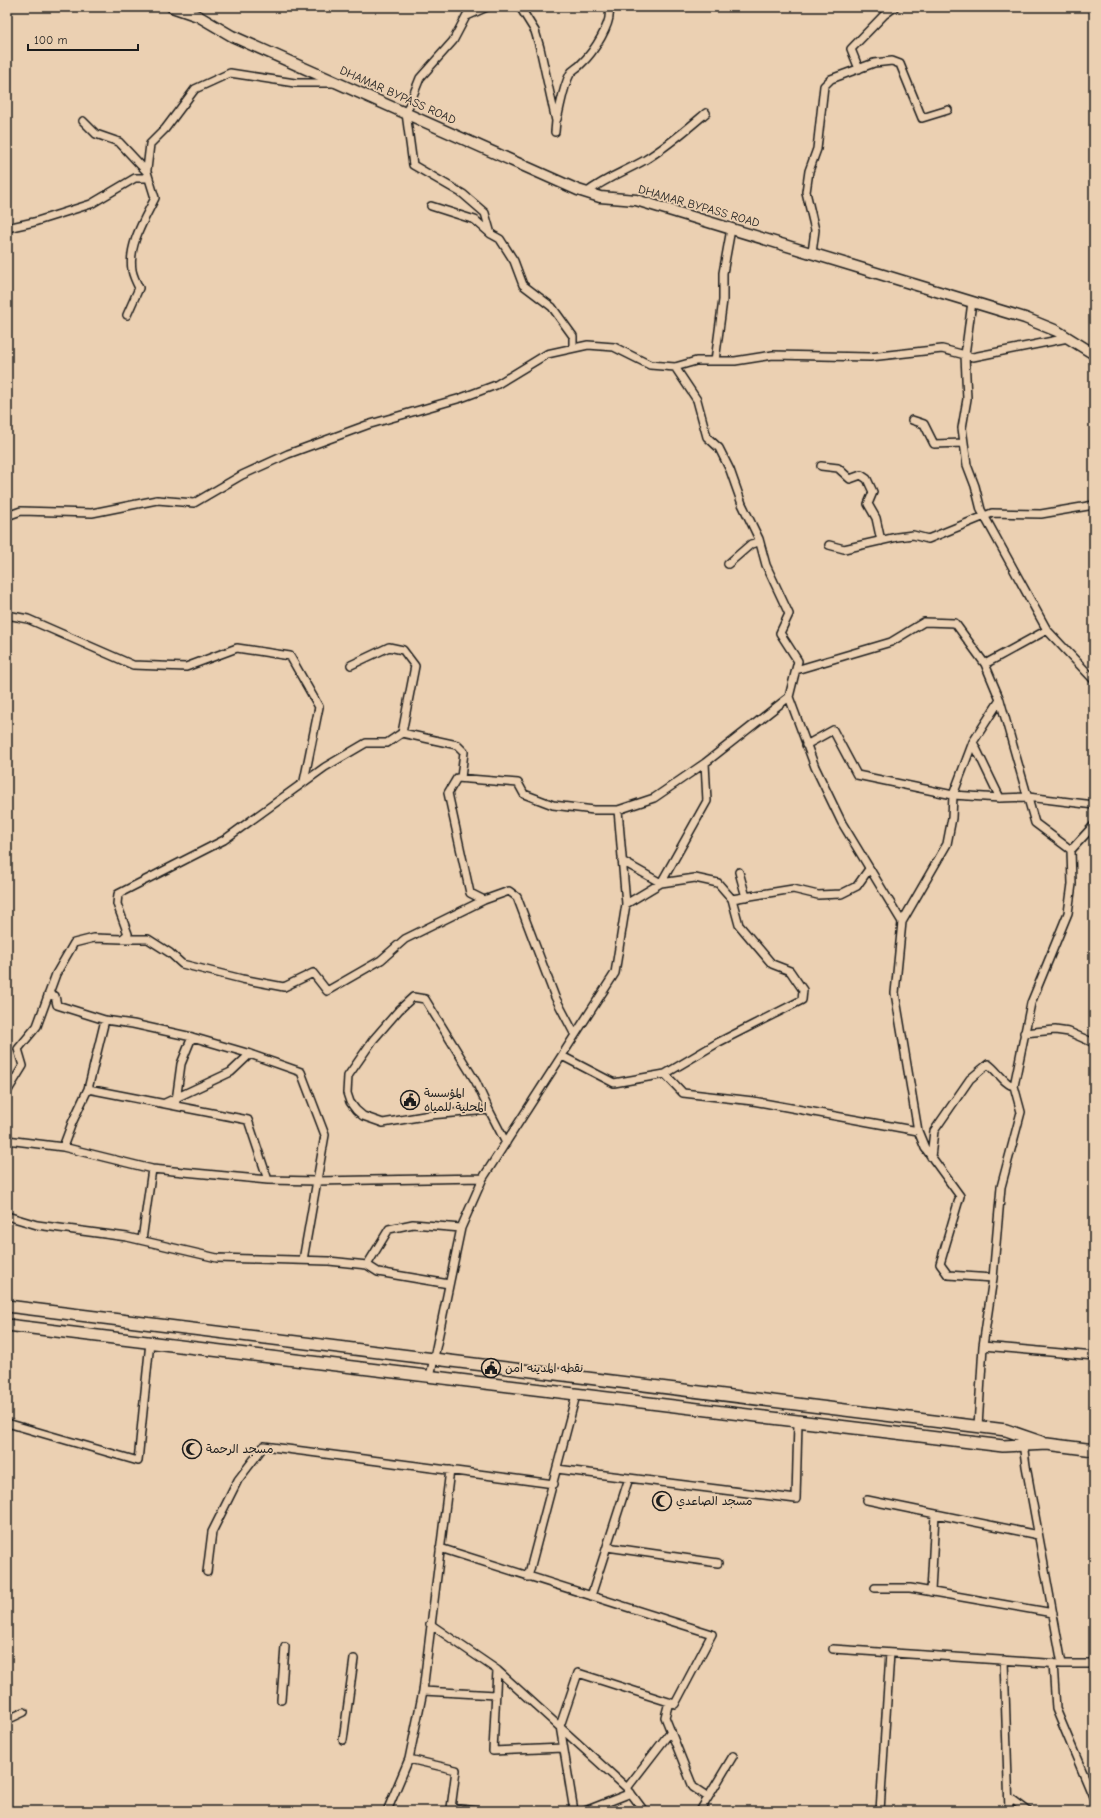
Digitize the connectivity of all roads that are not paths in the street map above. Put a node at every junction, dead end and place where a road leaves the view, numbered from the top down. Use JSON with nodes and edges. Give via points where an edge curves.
{"nodes":[{"id":1,"x":172,"y":7,"type":"edge"},
{"id":2,"x":471,"y":7,"type":"edge"},
{"id":3,"x":487,"y":7,"type":"edge"},
{"id":4,"x":520,"y":7,"type":"edge"},
{"id":5,"x":608,"y":7,"type":"edge"},
{"id":6,"x":895,"y":7,"type":"edge"},
{"id":7,"x":467,"y":16,"type":"junction"},
{"id":8,"x":859,"y":69,"type":"junction"},
{"id":9,"x":338,"y":83,"type":"junction"},
{"id":10,"x":948,"y":110,"type":"dead end"},
{"id":11,"x":406,"y":113,"type":"junction"},
{"id":12,"x":706,"y":114,"type":"dead end"},
{"id":13,"x":83,"y":121,"type":"dead end"},
{"id":14,"x":556,"y":121,"type":"junction"},
{"id":15,"x":555,"y":132,"type":"dead end"},
{"id":16,"x":147,"y":172,"type":"junction"},
{"id":17,"x":586,"y":193,"type":"junction"},
{"id":18,"x":431,"y":206,"type":"dead end"},
{"id":19,"x":7,"y":228,"type":"edge"},
{"id":20,"x":731,"y":229,"type":"junction"},
{"id":21,"x":491,"y":234,"type":"junction"},
{"id":22,"x":812,"y":253,"type":"junction"},
{"id":23,"x":972,"y":302,"type":"junction"},
{"id":24,"x":127,"y":315,"type":"dead end"},
{"id":25,"x":1068,"y":338,"type":"junction"},
{"id":26,"x":573,"y":348,"type":"junction"},
{"id":27,"x":1094,"y":354,"type":"edge"},
{"id":28,"x":965,"y":355,"type":"junction"},
{"id":29,"x":716,"y":361,"type":"junction"},
{"id":30,"x":676,"y":367,"type":"junction"},
{"id":31,"x":912,"y":420,"type":"dead end"},
{"id":32,"x":964,"y":443,"type":"junction"},
{"id":33,"x":821,"y":466,"type":"dead end"},
{"id":34,"x":1094,"y":506,"type":"edge"},
{"id":35,"x":7,"y":516,"type":"edge"},
{"id":36,"x":984,"y":516,"type":"junction"},
{"id":37,"x":881,"y":541,"type":"junction"},
{"id":38,"x":759,"y":542,"type":"junction"},
{"id":39,"x":828,"y":545,"type":"dead end"},
{"id":40,"x":728,"y":564,"type":"dead end"},
{"id":41,"x":7,"y":615,"type":"edge"},
{"id":42,"x":1047,"y":630,"type":"junction"},
{"id":43,"x":985,"y":664,"type":"junction"},
{"id":44,"x":351,"y":665,"type":"dead end"},
{"id":45,"x":796,"y":670,"type":"junction"},
{"id":46,"x":1094,"y":680,"type":"edge"},
{"id":47,"x":789,"y":697,"type":"junction"},
{"id":48,"x":1000,"y":700,"type":"junction"},
{"id":49,"x":402,"y":733,"type":"junction"},
{"id":50,"x":973,"y":742,"type":"junction"},
{"id":51,"x":806,"y":745,"type":"junction"},
{"id":52,"x":705,"y":763,"type":"junction"},
{"id":53,"x":461,"y":778,"type":"junction"},
{"id":54,"x":304,"y":781,"type":"junction"},
{"id":55,"x":953,"y":795,"type":"junction"},
{"id":56,"x":1028,"y":797,"type":"junction"},
{"id":57,"x":1000,"y":798,"type":"junction"},
{"id":58,"x":1094,"y":805,"type":"edge"},
{"id":59,"x":618,"y":810,"type":"junction"},
{"id":60,"x":1094,"y":825,"type":"edge"},
{"id":61,"x":1071,"y":850,"type":"junction"},
{"id":62,"x":622,"y":861,"type":"junction"},
{"id":63,"x":869,"y":869,"type":"junction"},
{"id":64,"x":739,"y":872,"type":"dead end"},
{"id":65,"x":661,"y":883,"type":"junction"},
{"id":66,"x":746,"y":897,"type":"junction"},
{"id":67,"x":732,"y":899,"type":"junction"},
{"id":68,"x":484,"y":900,"type":"junction"},
{"id":69,"x":626,"y":904,"type":"junction"},
{"id":70,"x":902,"y":922,"type":"junction"},
{"id":71,"x":122,"y":939,"type":"junction"},
{"id":72,"x":48,"y":995,"type":"junction"},
{"id":73,"x":104,"y":1020,"type":"junction"},
{"id":74,"x":1024,"y":1033,"type":"junction"},
{"id":75,"x":575,"y":1035,"type":"junction"},
{"id":76,"x":192,"y":1038,"type":"junction"},
{"id":77,"x":1094,"y":1043,"type":"edge"},
{"id":78,"x":250,"y":1054,"type":"junction"},
{"id":79,"x":562,"y":1056,"type":"junction"},
{"id":80,"x":665,"y":1074,"type":"junction"},
{"id":81,"x":1014,"y":1086,"type":"junction"},
{"id":82,"x":88,"y":1089,"type":"junction"},
{"id":83,"x":7,"y":1092,"type":"edge"},
{"id":84,"x":176,"y":1098,"type":"junction"},
{"id":85,"x":165,"y":1103,"type":"junction"},
{"id":86,"x":178,"y":1106,"type":"junction"},
{"id":87,"x":489,"y":1110,"type":"junction"},
{"id":88,"x":918,"y":1131,"type":"junction"},
{"id":89,"x":7,"y":1140,"type":"edge"},
{"id":90,"x":506,"y":1143,"type":"junction"},
{"id":91,"x":63,"y":1147,"type":"junction"},
{"id":92,"x":931,"y":1157,"type":"junction"},
{"id":93,"x":152,"y":1169,"type":"junction"},
{"id":94,"x":483,"y":1178,"type":"junction"},
{"id":95,"x":268,"y":1180,"type":"junction"},
{"id":96,"x":316,"y":1181,"type":"junction"},
{"id":97,"x":7,"y":1216,"type":"edge"},
{"id":98,"x":461,"y":1228,"type":"junction"},
{"id":99,"x":142,"y":1240,"type":"junction"},
{"id":100,"x":303,"y":1260,"type":"junction"},
{"id":101,"x":367,"y":1265,"type":"junction"},
{"id":102,"x":993,"y":1278,"type":"junction"},
{"id":103,"x":449,"y":1284,"type":"junction"},
{"id":104,"x":7,"y":1306,"type":"edge"},
{"id":105,"x":81,"y":1316,"type":"junction"},
{"id":106,"x":7,"y":1325,"type":"edge"},
{"id":107,"x":182,"y":1327,"type":"junction"},
{"id":108,"x":74,"y":1333,"type":"junction"},
{"id":109,"x":150,"y":1342,"type":"junction"},
{"id":110,"x":177,"y":1346,"type":"junction"},
{"id":111,"x":983,"y":1346,"type":"junction"},
{"id":112,"x":1094,"y":1356,"type":"edge"},
{"id":113,"x":434,"y":1358,"type":"junction"},
{"id":114,"x":525,"y":1370,"type":"junction"},
{"id":115,"x":430,"y":1377,"type":"junction"},
{"id":116,"x":522,"y":1388,"type":"junction"},
{"id":117,"x":576,"y":1395,"type":"junction"},
{"id":118,"x":798,"y":1422,"type":"junction"},
{"id":119,"x":7,"y":1423,"type":"edge"},
{"id":120,"x":978,"y":1426,"type":"junction"},
{"id":121,"x":1023,"y":1441,"type":"junction"},
{"id":122,"x":1094,"y":1450,"type":"edge"},
{"id":123,"x":557,"y":1469,"type":"junction"},
{"id":124,"x":450,"y":1470,"type":"junction"},
{"id":125,"x":629,"y":1478,"type":"junction"},
{"id":126,"x":554,"y":1484,"type":"junction"},
{"id":127,"x":867,"y":1500,"type":"dead end"},
{"id":128,"x":935,"y":1514,"type":"junction"},
{"id":129,"x":1038,"y":1535,"type":"junction"},
{"id":130,"x":607,"y":1547,"type":"junction"},
{"id":131,"x":440,"y":1548,"type":"junction"},
{"id":132,"x":718,"y":1563,"type":"dead end"},
{"id":133,"x":207,"y":1572,"type":"dead end"},
{"id":134,"x":528,"y":1577,"type":"junction"},
{"id":135,"x":875,"y":1588,"type":"dead end"},
{"id":136,"x":931,"y":1592,"type":"junction"},
{"id":137,"x":591,"y":1596,"type":"junction"},
{"id":138,"x":1053,"y":1613,"type":"junction"},
{"id":139,"x":430,"y":1624,"type":"junction"},
{"id":140,"x":285,"y":1647,"type":"dead end"},
{"id":141,"x":834,"y":1650,"type":"dead end"},
{"id":142,"x":890,"y":1653,"type":"junction"},
{"id":143,"x":354,"y":1659,"type":"dead end"},
{"id":144,"x":1004,"y":1660,"type":"junction"},
{"id":145,"x":1053,"y":1663,"type":"junction"},
{"id":146,"x":1062,"y":1664,"type":"junction"},
{"id":147,"x":1094,"y":1664,"type":"edge"},
{"id":148,"x":497,"y":1670,"type":"junction"},
{"id":149,"x":423,"y":1691,"type":"junction"},
{"id":150,"x":496,"y":1695,"type":"junction"},
{"id":151,"x":281,"y":1700,"type":"dead end"},
{"id":152,"x":669,"y":1702,"type":"junction"},
{"id":153,"x":24,"y":1712,"type":"dead end"},
{"id":154,"x":7,"y":1720,"type":"edge"},
{"id":155,"x":560,"y":1726,"type":"junction"},
{"id":156,"x":670,"y":1731,"type":"junction"},
{"id":157,"x":343,"y":1740,"type":"dead end"},
{"id":158,"x":563,"y":1748,"type":"junction"},
{"id":159,"x":733,"y":1756,"type":"dead end"},
{"id":160,"x":409,"y":1759,"type":"junction"},
{"id":161,"x":629,"y":1791,"type":"junction"},
{"id":162,"x":708,"y":1797,"type":"junction"},
{"id":163,"x":1009,"y":1797,"type":"junction"},
{"id":164,"x":1094,"y":1799,"type":"edge"},
{"id":165,"x":387,"y":1811,"type":"edge"},
{"id":166,"x":478,"y":1811,"type":"edge"},
{"id":167,"x":574,"y":1811,"type":"edge"},
{"id":168,"x":585,"y":1811,"type":"edge"},
{"id":169,"x":644,"y":1811,"type":"edge"},
{"id":170,"x":700,"y":1811,"type":"edge"},
{"id":171,"x":880,"y":1811,"type":"edge"},
{"id":172,"x":1009,"y":1811,"type":"edge"},
{"id":173,"x":1028,"y":1811,"type":"edge"}],
"edges":[{"from":1,"to":9,"type":"main road","name":"DHAMAR BYPASS ROAD","via":[[198,16],[232,36]]},
{"from":2,"to":7,"type":"street"},
{"from":3,"to":7,"type":"street"},
{"from":4,"to":14,"type":"street","via":[[535,31]]},
{"from":5,"to":14,"type":"street","via":[[610,16],[598,42],[566,81]]},
{"from":6,"to":8,"type":"street","via":[[852,49]]},
{"from":7,"to":11,"type":"street","via":[[453,41],[420,78]]},
{"from":8,"to":10,"type":"street","via":[[874,63],[892,61],[900,64],[922,118]]},
{"from":8,"to":22,"type":"street","via":[[831,79],[824,86],[817,149],[809,171],[806,192],[815,230]]},
{"from":9,"to":11,"type":"main road","name":"DHAMAR BYPASS ROAD"},
{"from":9,"to":16,"type":"street","via":[[295,83],[230,73],[195,89],[165,129],[150,144]]},
{"from":11,"to":17,"type":"main road","name":"DHAMAR BYPASS ROAD"},
{"from":11,"to":21,"type":"street","via":[[413,165],[462,194],[485,213]]},
{"from":12,"to":17,"type":"street","via":[[676,140]]},
{"from":13,"to":16,"type":"street","via":[[96,134],[119,142]]},
{"from":14,"to":15,"type":"street"},
{"from":16,"to":19,"type":"street","via":[[146,178],[135,178],[91,204]]},
{"from":16,"to":24,"type":"street","via":[[155,198],[132,252],[132,271],[139,288]]},
{"from":17,"to":20,"type":"main road","name":"DHAMAR BYPASS ROAD","via":[[600,198],[636,200]]},
{"from":18,"to":21,"type":"street","via":[[475,220]]},
{"from":20,"to":22,"type":"main road","name":"DHAMAR BYPASS ROAD"},
{"from":20,"to":29,"type":"street","via":[[723,272],[723,300]]},
{"from":21,"to":26,"type":"street","via":[[500,239],[514,261],[523,285],[552,307],[573,336]]},
{"from":22,"to":23,"type":"main road","name":"DHAMAR BYPASS ROAD"},
{"from":23,"to":25,"type":"main road","name":"DHAMAR BYPASS ROAD","via":[[1025,318]]},
{"from":23,"to":28,"type":"street"},
{"from":25,"to":27,"type":"main road","name":"DHAMAR BYPASS ROAD"},
{"from":25,"to":28,"type":"street","via":[[973,357]]},
{"from":26,"to":30,"type":"street","via":[[588,345],[614,347],[650,365]]},
{"from":26,"to":35,"type":"street","via":[[547,354],[496,385],[461,398],[367,425],[288,454],[242,475],[194,503],[157,500],[92,513],[21,511]]},
{"from":28,"to":29,"type":"street","via":[[942,349],[870,357],[773,355]]},
{"from":28,"to":32,"type":"street","via":[[967,399],[962,428]]},
{"from":29,"to":30,"type":"street","via":[[696,361]]},
{"from":30,"to":38,"type":"street","via":[[697,400],[707,437],[719,448]]},
{"from":31,"to":32,"type":"street","via":[[924,424],[934,444]]},
{"from":32,"to":36,"type":"street","via":[[967,465]]},
{"from":33,"to":37,"type":"street","via":[[838,468],[850,479],[861,475],[867,479],[872,492],[869,507],[876,518]]},
{"from":34,"to":36,"type":"street","via":[[1041,514],[992,513]]},
{"from":36,"to":37,"type":"street","via":[[928,539],[913,536]]},
{"from":36,"to":42,"type":"street"},
{"from":37,"to":39,"type":"street","via":[[844,549]]},
{"from":38,"to":40,"type":"street","via":[[751,544]]},
{"from":38,"to":45,"type":"street","via":[[766,565],[789,614],[780,633],[798,662]]},
{"from":41,"to":54,"type":"street","via":[[28,620],[133,664],[186,667],[237,648],[290,656],[320,707]]},
{"from":42,"to":43,"type":"street"},
{"from":42,"to":46,"type":"street"},
{"from":43,"to":45,"type":"street","via":[[955,623],[924,622],[891,642]]},
{"from":43,"to":48,"type":"street"},
{"from":44,"to":49,"type":"street","via":[[389,647],[403,650],[415,666]]},
{"from":45,"to":47,"type":"street"},
{"from":47,"to":51,"type":"street"},
{"from":47,"to":52,"type":"street"},
{"from":48,"to":50,"type":"street"},
{"from":48,"to":56,"type":"street"},
{"from":49,"to":53,"type":"street","via":[[457,745],[464,752]]},
{"from":49,"to":54,"type":"street","via":[[387,743],[366,743]]},
{"from":50,"to":55,"type":"street"},
{"from":50,"to":57,"type":"street"},
{"from":51,"to":55,"type":"street","via":[[833,730],[857,775]]},
{"from":51,"to":63,"type":"street","via":[[842,823]]},
{"from":52,"to":59,"type":"street","via":[[654,798]]},
{"from":52,"to":65,"type":"street","via":[[707,801]]},
{"from":53,"to":59,"type":"street","via":[[518,783],[524,794],[553,805]]},
{"from":53,"to":68,"type":"street","via":[[457,778],[448,793],[470,893]]},
{"from":54,"to":71,"type":"street","via":[[224,840],[118,894],[117,904],[128,934]]},
{"from":55,"to":57,"type":"street"},
{"from":55,"to":70,"type":"street","via":[[947,844]]},
{"from":56,"to":57,"type":"street"},
{"from":56,"to":58,"type":"street"},
{"from":56,"to":61,"type":"street","via":[[1035,823]]},
{"from":59,"to":62,"type":"street"},
{"from":60,"to":61,"type":"street"},
{"from":61,"to":74,"type":"street","via":[[1072,884],[1068,913],[1031,1003]]},
{"from":62,"to":65,"type":"street"},
{"from":62,"to":69,"type":"street"},
{"from":63,"to":66,"type":"street","via":[[857,886],[841,894],[818,895],[793,889]]},
{"from":63,"to":70,"type":"street"},
{"from":64,"to":66,"type":"street"},
{"from":65,"to":67,"type":"street","via":[[695,878],[718,883]]},
{"from":65,"to":69,"type":"street"},
{"from":66,"to":67,"type":"street"},
{"from":67,"to":80,"type":"street","via":[[739,925],[772,964],[790,971],[803,990],[802,1000],[719,1042]]},
{"from":68,"to":71,"type":"street","via":[[405,939],[381,960],[327,991],[313,973],[284,987],[182,964],[148,939]]},
{"from":68,"to":75,"type":"street","via":[[509,891],[517,897],[555,997]]},
{"from":69,"to":75,"type":"street","via":[[615,973]]},
{"from":70,"to":88,"type":"street","via":[[895,993]]},
{"from":71,"to":72,"type":"street","via":[[94,938],[74,943],[56,974]]},
{"from":72,"to":73,"type":"street","via":[[55,996],[57,1005]]},
{"from":72,"to":83,"type":"street","via":[[37,1026],[18,1049],[23,1066]]},
{"from":73,"to":76,"type":"street"},
{"from":73,"to":82,"type":"street"},
{"from":74,"to":77,"type":"street","via":[[1055,1030],[1069,1032]]},
{"from":74,"to":81,"type":"street"},
{"from":75,"to":79,"type":"street"},
{"from":76,"to":78,"type":"street"},
{"from":76,"to":84,"type":"street","via":[[182,1064]]},
{"from":78,"to":84,"type":"street","via":[[232,1072]]},
{"from":78,"to":96,"type":"street","via":[[301,1072],[325,1136]]},
{"from":79,"to":80,"type":"street","via":[[614,1083]]},
{"from":79,"to":90,"type":"street"},
{"from":80,"to":88,"type":"street","via":[[683,1093],[753,1101]]},
{"from":81,"to":92,"type":"street","via":[[1007,1083],[988,1064],[970,1079],[934,1132]]},
{"from":81,"to":102,"type":"street","via":[[1021,1112],[1001,1187]]},
{"from":82,"to":85,"type":"street"},
{"from":82,"to":91,"type":"street"},
{"from":84,"to":85,"type":"street"},
{"from":84,"to":86,"type":"street"},
{"from":85,"to":86,"type":"street"},
{"from":86,"to":95,"type":"street","via":[[248,1120]]},
{"from":87,"to":87,"type":"street","via":[[430,1115],[383,1123],[374,1121],[363,1116],[350,1102],[347,1093],[348,1076],[373,1040],[399,1010],[413,997],[425,999],[476,1082]]},
{"from":87,"to":90,"type":"street"},
{"from":88,"to":92,"type":"street"},
{"from":89,"to":91,"type":"street"},
{"from":90,"to":94,"type":"street"},
{"from":91,"to":93,"type":"street"},
{"from":92,"to":102,"type":"street","via":[[960,1196],[940,1264],[948,1276]]},
{"from":93,"to":95,"type":"street"},
{"from":93,"to":99,"type":"street"},
{"from":94,"to":96,"type":"street"},
{"from":94,"to":98,"type":"street"},
{"from":95,"to":96,"type":"street"},
{"from":96,"to":100,"type":"street"},
{"from":97,"to":99,"type":"street","via":[[37,1225]]},
{"from":98,"to":101,"type":"street","via":[[413,1224],[389,1229]]},
{"from":98,"to":103,"type":"street"},
{"from":99,"to":100,"type":"street","via":[[216,1258]]},
{"from":100,"to":101,"type":"street"},
{"from":101,"to":103,"type":"street","via":[[378,1272]]},
{"from":102,"to":111,"type":"street"},
{"from":103,"to":113,"type":"street"},
{"from":104,"to":105,"type":"main road"},
{"from":105,"to":107,"type":"main road"},
{"from":105,"to":108,"type":"main road"},
{"from":106,"to":108,"type":"main road"},
{"from":107,"to":110,"type":"main road"},
{"from":107,"to":113,"type":"main road"},
{"from":108,"to":109,"type":"main road"},
{"from":109,"to":110,"type":"main road"},
{"from":109,"to":119,"type":"street","via":[[138,1461]]},
{"from":110,"to":115,"type":"main road"},
{"from":111,"to":112,"type":"street"},
{"from":111,"to":120,"type":"street"},
{"from":113,"to":114,"type":"main road"},
{"from":113,"to":115,"type":"street"},
{"from":114,"to":116,"type":"main road"},
{"from":114,"to":120,"type":"main road"},
{"from":115,"to":116,"type":"main road"},
{"from":116,"to":117,"type":"main road"},
{"from":117,"to":118,"type":"main road"},
{"from":117,"to":123,"type":"street"},
{"from":118,"to":121,"type":"main road","via":[[1003,1446]]},
{"from":118,"to":125,"type":"street","via":[[796,1499]]},
{"from":120,"to":121,"type":"main road","via":[[1006,1430]]},
{"from":121,"to":122,"type":"main road"},
{"from":121,"to":129,"type":"street"},
{"from":123,"to":125,"type":"street"},
{"from":123,"to":126,"type":"street"},
{"from":124,"to":126,"type":"street"},
{"from":124,"to":131,"type":"street"},
{"from":124,"to":133,"type":"street","via":[[264,1446],[238,1480],[212,1532]]},
{"from":125,"to":130,"type":"street"},
{"from":126,"to":134,"type":"street"},
{"from":127,"to":128,"type":"street"},
{"from":128,"to":129,"type":"street"},
{"from":128,"to":136,"type":"street"},
{"from":129,"to":138,"type":"street"},
{"from":130,"to":132,"type":"street"},
{"from":130,"to":137,"type":"street"},
{"from":131,"to":134,"type":"street"},
{"from":131,"to":139,"type":"street"},
{"from":134,"to":137,"type":"street"},
{"from":135,"to":136,"type":"street","via":[[910,1588]]},
{"from":136,"to":138,"type":"street"},
{"from":137,"to":152,"type":"street","via":[[712,1634],[675,1704]]},
{"from":138,"to":146,"type":"street"},
{"from":139,"to":148,"type":"street"},
{"from":139,"to":149,"type":"street"},
{"from":140,"to":151,"type":"street"},
{"from":141,"to":142,"type":"street"},
{"from":142,"to":144,"type":"street"},
{"from":142,"to":171,"type":"street"},
{"from":143,"to":157,"type":"street"},
{"from":144,"to":145,"type":"street"},
{"from":144,"to":163,"type":"street"},
{"from":145,"to":146,"type":"street"},
{"from":145,"to":164,"type":"street","via":[[1056,1709]]},
{"from":146,"to":147,"type":"street"},
{"from":148,"to":150,"type":"street"},
{"from":148,"to":155,"type":"street"},
{"from":149,"to":150,"type":"street"},
{"from":149,"to":160,"type":"street"},
{"from":150,"to":158,"type":"street","via":[[493,1751]]},
{"from":152,"to":155,"type":"street","via":[[578,1673]]},
{"from":152,"to":156,"type":"street","via":[[665,1717]]},
{"from":153,"to":154,"type":"street"},
{"from":155,"to":158,"type":"street"},
{"from":155,"to":161,"type":"street"},
{"from":156,"to":161,"type":"street"},
{"from":156,"to":162,"type":"street","via":[[693,1787]]},
{"from":158,"to":167,"type":"street"},
{"from":159,"to":162,"type":"street"},
{"from":160,"to":165,"type":"street"},
{"from":160,"to":166,"type":"street","via":[[456,1770],[451,1808]]},
{"from":161,"to":168,"type":"street"},
{"from":161,"to":169,"type":"street"},
{"from":162,"to":170,"type":"street"},
{"from":163,"to":172,"type":"street"},
{"from":163,"to":173,"type":"street"}]}
